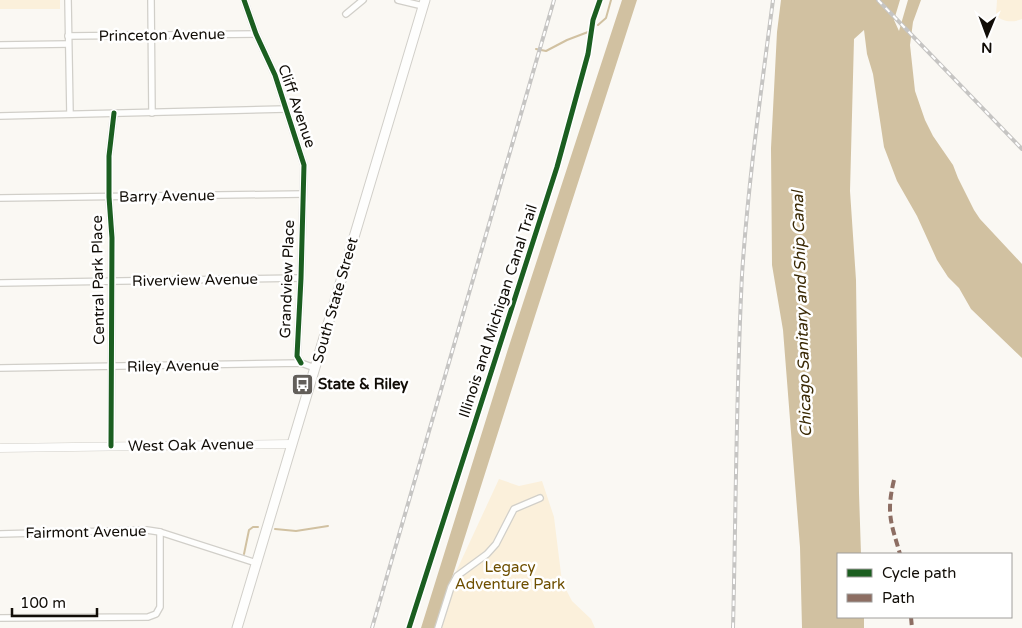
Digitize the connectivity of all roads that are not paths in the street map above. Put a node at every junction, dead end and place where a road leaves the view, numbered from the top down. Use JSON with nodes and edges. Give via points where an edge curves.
{"nodes":[{"id":1,"x":68,"y":0,"type":"edge"},
{"id":2,"x":151,"y":0,"type":"edge"},
{"id":3,"x":244,"y":0,"type":"edge"},
{"id":4,"x":363,"y":0,"type":"edge"},
{"id":5,"x":398,"y":0,"type":"edge"},
{"id":6,"x":424,"y":3,"type":"edge"},
{"id":7,"x":346,"y":14,"type":"dead end"},
{"id":8,"x":256,"y":34,"type":"junction"},
{"id":9,"x":68,"y":36,"type":"junction"},
{"id":10,"x":152,"y":36,"type":"junction"},
{"id":11,"x":68,"y":44,"type":"junction"},
{"id":12,"x":0,"y":45,"type":"edge"},
{"id":13,"x":286,"y":109,"type":"junction"},
{"id":14,"x":152,"y":112,"type":"junction"},
{"id":15,"x":114,"y":113,"type":"junction"},
{"id":16,"x":70,"y":114,"type":"junction"},
{"id":17,"x":0,"y":116,"type":"edge"},
{"id":18,"x":303,"y":194,"type":"junction"},
{"id":19,"x":109,"y":197,"type":"junction"},
{"id":20,"x":0,"y":198,"type":"edge"},
{"id":21,"x":301,"y":278,"type":"junction"},
{"id":22,"x":112,"y":282,"type":"junction"},
{"id":23,"x":0,"y":283,"type":"edge"},
{"id":24,"x":301,"y":363,"type":"junction"},
{"id":25,"x":112,"y":367,"type":"junction"},
{"id":26,"x":0,"y":368,"type":"edge"},
{"id":27,"x":315,"y":368,"type":"junction"},
{"id":28,"x":292,"y":444,"type":"junction"},
{"id":29,"x":111,"y":446,"type":"junction"},
{"id":30,"x":0,"y":448,"type":"edge"},
{"id":31,"x":540,"y":498,"type":"dead end"},
{"id":32,"x":160,"y":532,"type":"junction"},
{"id":33,"x":0,"y":534,"type":"edge"},
{"id":34,"x":256,"y":563,"type":"junction"},
{"id":35,"x":0,"y":618,"type":"edge"},
{"id":36,"x":237,"y":628,"type":"edge"},
{"id":37,"x":438,"y":628,"type":"edge"}],
"edges":[{"from":1,"to":9,"type":"street"},
{"from":2,"to":10,"type":"street"},
{"from":3,"to":8,"type":"street","name":"Cliff Avenue"},
{"from":4,"to":7,"type":"street"},
{"from":5,"to":6,"type":"street"},
{"from":6,"to":27,"type":"main road","name":"South State Street"},
{"from":8,"to":10,"type":"street","name":"Princeton Avenue"},
{"from":8,"to":13,"type":"street","name":"Cliff Avenue"},
{"from":9,"to":10,"type":"street","name":"Princeton Avenue"},
{"from":9,"to":11,"type":"street"},
{"from":10,"to":14,"type":"street"},
{"from":11,"to":12,"type":"street"},
{"from":11,"to":16,"type":"street"},
{"from":13,"to":14,"type":"street"},
{"from":13,"to":18,"type":"street","name":"Cliff Avenue","via":[[304,165]]},
{"from":14,"to":15,"type":"street"},
{"from":15,"to":16,"type":"street"},
{"from":15,"to":19,"type":"street","name":"Central Park Place"},
{"from":16,"to":17,"type":"street"},
{"from":18,"to":19,"type":"street","name":"Barry Avenue"},
{"from":18,"to":21,"type":"street","name":"Grandview Place"},
{"from":19,"to":20,"type":"street","name":"Barry Avenue"},
{"from":19,"to":22,"type":"street","name":"Central Park Place"},
{"from":21,"to":22,"type":"street","name":"Riverview Avenue"},
{"from":21,"to":24,"type":"street","name":"Grandview Place","via":[[297,356]]},
{"from":22,"to":23,"type":"street","name":"Riverview Avenue"},
{"from":22,"to":25,"type":"street","name":"Central Park Place"},
{"from":24,"to":25,"type":"street","name":"Riley Avenue"},
{"from":24,"to":27,"type":"street","name":"Riley Avenue"},
{"from":25,"to":26,"type":"street","name":"Riley Avenue"},
{"from":25,"to":29,"type":"street","name":"Central Park Place"},
{"from":27,"to":28,"type":"main road","name":"South State Street"},
{"from":28,"to":29,"type":"street","name":"West Oak Avenue"},
{"from":28,"to":34,"type":"main road","name":"South State Street"},
{"from":29,"to":30,"type":"street","name":"West Oak Avenue"},
{"from":31,"to":37,"type":"street","via":[[514,509],[496,544],[457,576]]},
{"from":32,"to":33,"type":"street","name":"Fairmont Avenue"},
{"from":32,"to":34,"type":"street","name":"Fairmont Avenue"},
{"from":32,"to":35,"type":"street","via":[[160,607],[156,614],[148,617]]},
{"from":34,"to":36,"type":"main road","name":"South State Street"}]}
